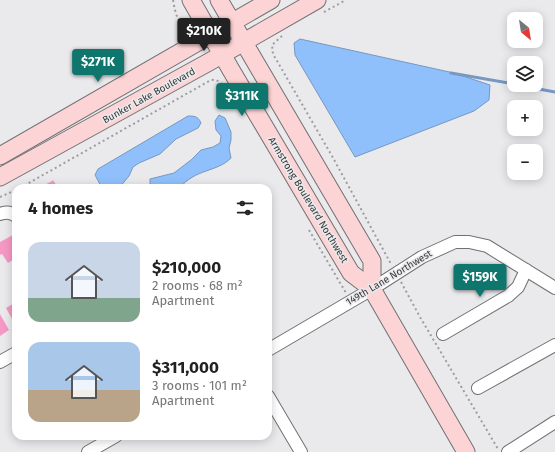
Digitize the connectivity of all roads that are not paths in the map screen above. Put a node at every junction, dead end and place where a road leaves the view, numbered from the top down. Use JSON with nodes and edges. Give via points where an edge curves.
{"nodes":[{"id":1,"x":191,"y":0,"type":"edge"},
{"id":2,"x":220,"y":0,"type":"edge"},
{"id":3,"x":271,"y":0,"type":"edge"},
{"id":4,"x":317,"y":0,"type":"edge"},
{"id":5,"x":232,"y":23,"type":"junction"},
{"id":6,"x":211,"y":34,"type":"junction"},
{"id":7,"x":243,"y":42,"type":"junction"},
{"id":8,"x":222,"y":54,"type":"junction"},
{"id":9,"x":0,"y":156,"type":"edge"},
{"id":10,"x":0,"y":177,"type":"edge"},
{"id":11,"x":0,"y":214,"type":"edge"},
{"id":12,"x":12,"y":214,"type":"edge"},
{"id":13,"x":526,"y":270,"type":"junction"},
{"id":14,"x":555,"y":288,"type":"edge"},
{"id":15,"x":372,"y":289,"type":"junction"},
{"id":16,"x":443,"y":334,"type":"dead end"},
{"id":17,"x":555,"y":345,"type":"edge"},
{"id":18,"x":272,"y":348,"type":"edge"},
{"id":19,"x":12,"y":355,"type":"edge"},
{"id":20,"x":0,"y":362,"type":"edge"},
{"id":21,"x":478,"y":388,"type":"dead end"},
{"id":22,"x":272,"y":403,"type":"edge"},
{"id":23,"x":555,"y":422,"type":"edge"},
{"id":24,"x":109,"y":440,"type":"edge"},
{"id":25,"x":88,"y":452,"type":"edge"},
{"id":26,"x":301,"y":452,"type":"edge"},
{"id":27,"x":466,"y":452,"type":"edge"},
{"id":28,"x":508,"y":452,"type":"edge"}],
"edges":[{"from":1,"to":6,"type":"main road","name":"Armstrong Boulevard Northwest"},
{"from":2,"to":5,"type":"main road","name":"Armstrong Boulevard Northwest"},
{"from":3,"to":5,"type":"main road"},
{"from":4,"to":7,"type":"main road","name":"Bunker Lake Boulevard"},
{"from":5,"to":6,"type":"main road"},
{"from":5,"to":7,"type":"main road","name":"Armstrong Boulevard Northwest"},
{"from":6,"to":8,"type":"main road","name":"Armstrong Boulevard Northwest"},
{"from":6,"to":9,"type":"main road"},
{"from":7,"to":8,"type":"main road","name":"Bunker Lake Boulevard"},
{"from":7,"to":15,"type":"main road","name":"Armstrong Boulevard Northwest","via":[[372,261]]},
{"from":8,"to":10,"type":"main road","name":"Bunker Lake Boulevard"},
{"from":8,"to":15,"type":"main road","name":"Armstrong Boulevard Northwest","via":[[351,274]]},
{"from":11,"to":12,"type":"street","via":[[5,212]]},
{"from":13,"to":14,"type":"street","name":"149th Lane Northwest"},
{"from":13,"to":15,"type":"street","name":"149th Lane Northwest","via":[[487,246],[455,242],[422,257]]},
{"from":13,"to":16,"type":"street","via":[[518,287],[508,296]]},
{"from":15,"to":18,"type":"street","name":"149th Lane Northwest"},
{"from":15,"to":27,"type":"main road","name":"Armstrong Boulevard Northwest"},
{"from":17,"to":21,"type":"street"},
{"from":19,"to":20,"type":"street"},
{"from":22,"to":26,"type":"street"},
{"from":23,"to":28,"type":"street"},
{"from":24,"to":25,"type":"street"}]}
